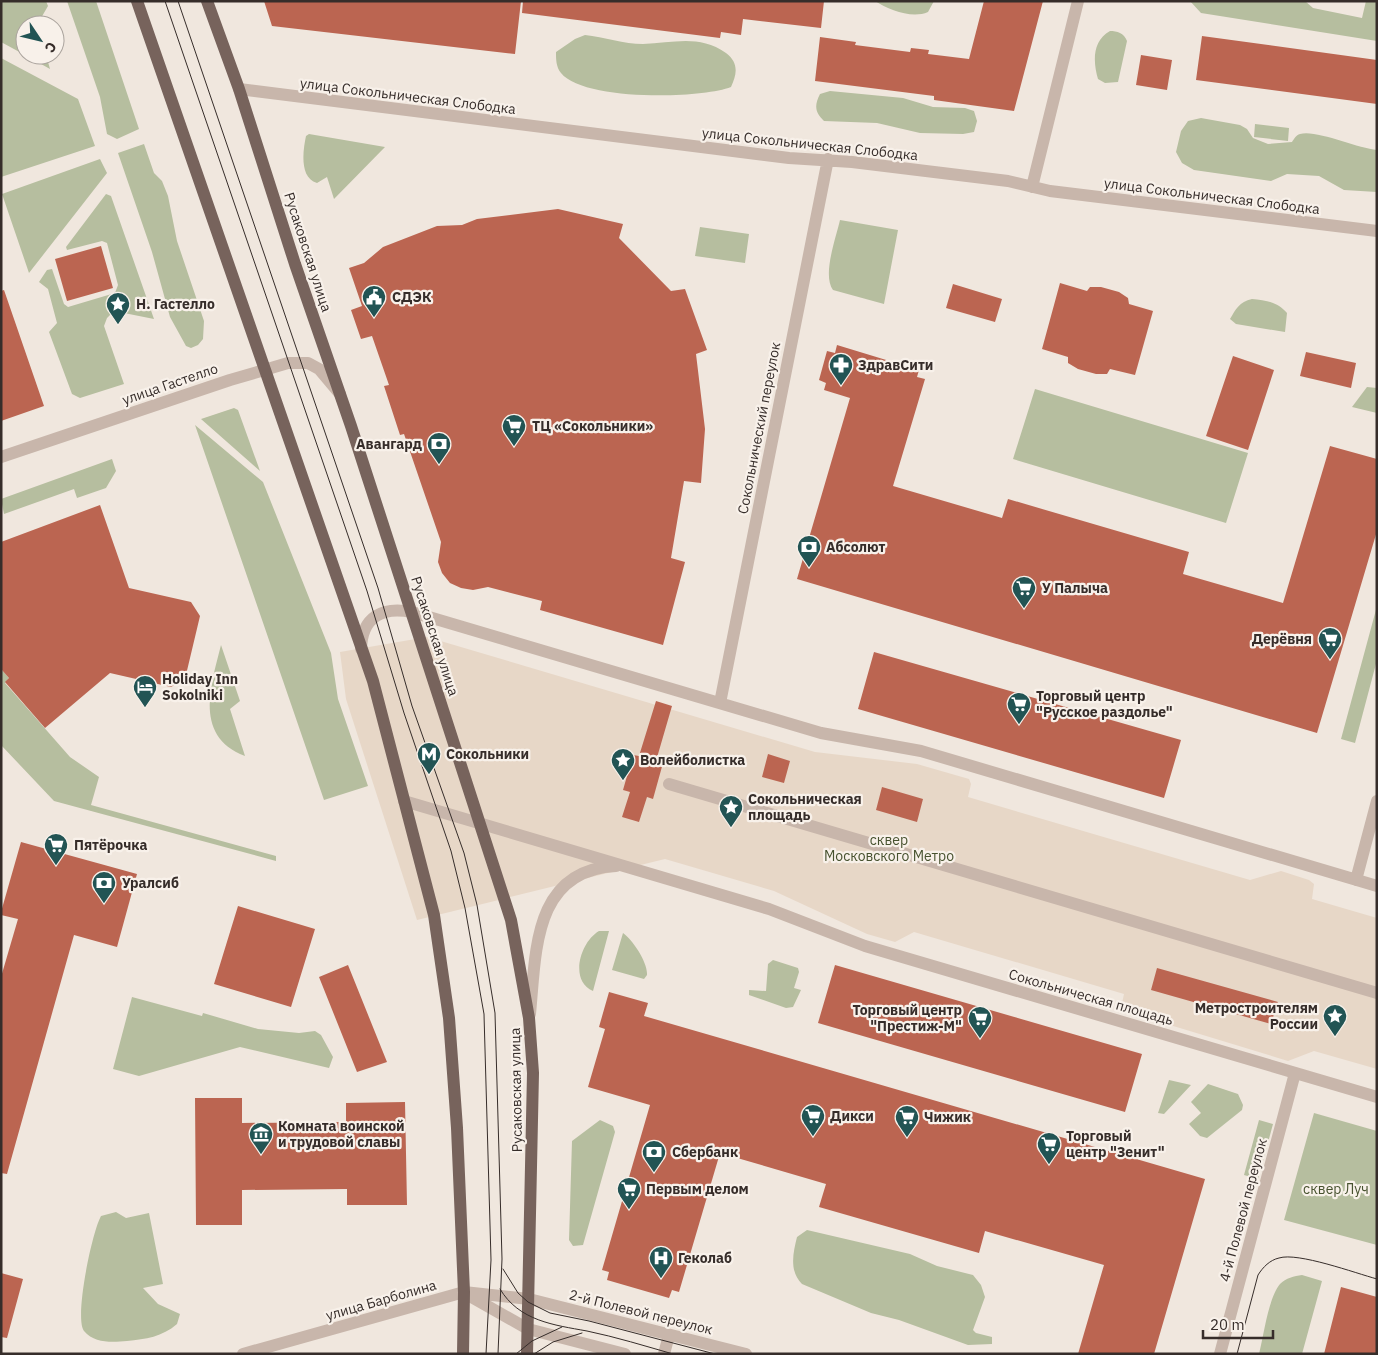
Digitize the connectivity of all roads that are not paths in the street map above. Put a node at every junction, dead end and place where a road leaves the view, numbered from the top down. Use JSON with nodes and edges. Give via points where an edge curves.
{"nodes":[{"id":1,"x":137,"y":1,"type":"edge"},
{"id":2,"x":206,"y":1,"type":"edge"},
{"id":3,"x":1078,"y":1,"type":"edge"},
{"id":4,"x":239,"y":90,"type":"junction"},
{"id":5,"x":828,"y":159,"type":"junction"},
{"id":6,"x":1032,"y":187,"type":"junction"},
{"id":7,"x":1377,"y":231,"type":"edge"},
{"id":8,"x":264,"y":369,"type":"junction"},
{"id":9,"x":340,"y":394,"type":"junction"},
{"id":10,"x":1,"y":457,"type":"edge"},
{"id":11,"x":412,"y":612,"type":"junction"},
{"id":12,"x":361,"y":649,"type":"junction"},
{"id":13,"x":720,"y":704,"type":"junction"},
{"id":14,"x":669,"y":784,"type":"dead end"},
{"id":15,"x":404,"y":801,"type":"junction"},
{"id":16,"x":1377,"y":801,"type":"edge"},
{"id":17,"x":480,"y":823,"type":"junction"},
{"id":18,"x":624,"y":866,"type":"junction"},
{"id":19,"x":1356,"y":880,"type":"junction"},
{"id":20,"x":1377,"y":886,"type":"edge"},
{"id":21,"x":1377,"y":993,"type":"edge"},
{"id":22,"x":529,"y":1018,"type":"junction"},
{"id":23,"x":1295,"y":1073,"type":"junction"},
{"id":24,"x":1377,"y":1098,"type":"edge"},
{"id":25,"x":464,"y":1292,"type":"junction"},
{"id":26,"x":528,"y":1299,"type":"junction"},
{"id":27,"x":528,"y":1329,"type":"junction"},
{"id":28,"x":669,"y":1335,"type":"junction"},
{"id":29,"x":243,"y":1354,"type":"edge"},
{"id":30,"x":463,"y":1354,"type":"edge"},
{"id":31,"x":527,"y":1354,"type":"edge"},
{"id":32,"x":625,"y":1354,"type":"edge"},
{"id":33,"x":664,"y":1354,"type":"edge"},
{"id":34,"x":746,"y":1354,"type":"edge"},
{"id":35,"x":1220,"y":1354,"type":"edge"}],
"edges":[{"from":1,"to":8,"type":"main road"},
{"from":2,"to":4,"type":"main road","name":"Русаковская улица"},
{"from":3,"to":6,"type":"street"},
{"from":4,"to":5,"type":"street","name":"улица Сокольническая Слободка","via":[[789,158]]},
{"from":4,"to":9,"type":"main road","name":"Русаковская улица"},
{"from":5,"to":6,"type":"street","name":"улица Сокольническая Слободка","via":[[1008,181]]},
{"from":5,"to":13,"type":"street","name":"Сокольнический переулок"},
{"from":6,"to":7,"type":"street","name":"улица Сокольническая Слободка"},
{"from":8,"to":9,"type":"street","name":"улица Гастелло","via":[[288,363],[308,363],[319,369]]},
{"from":8,"to":10,"type":"street","name":"улица Гастелло"},
{"from":8,"to":12,"type":"main road"},
{"from":9,"to":11,"type":"main road","name":"Русаковская улица"},
{"from":11,"to":12,"type":"street","via":[[390,609],[374,616],[364,630]]},
{"from":11,"to":13,"type":"street"},
{"from":11,"to":17,"type":"main road","name":"Русаковская улица"},
{"from":12,"to":15,"type":"main road","via":[[373,681]]},
{"from":13,"to":19,"type":"street","via":[[821,733],[921,751]]},
{"from":14,"to":21,"type":"street"},
{"from":15,"to":17,"type":"street","name":"Сокольническая площадь"},
{"from":15,"to":25,"type":"main road","via":[[434,915],[449,1018]]},
{"from":16,"to":19,"type":"street"},
{"from":17,"to":18,"type":"street","name":"Сокольническая площадь"},
{"from":17,"to":22,"type":"main road","name":"Русаковская улица","via":[[511,920]]},
{"from":18,"to":22,"type":"street","via":[[604,867],[585,873],[560,890],[549,905],[539,933]]},
{"from":18,"to":23,"type":"street","name":"Сокольническая площадь","via":[[769,909],[865,946]]},
{"from":19,"to":20,"type":"street"},
{"from":22,"to":26,"type":"main road","name":"Русаковская улица","via":[[533,1117]]},
{"from":23,"to":24,"type":"street","name":"Сокольническая площадь"},
{"from":23,"to":35,"type":"street","name":"4-й Полевой переулок"},
{"from":25,"to":26,"type":"street","name":"улица Барболина"},
{"from":25,"to":27,"type":"street"},
{"from":25,"to":29,"type":"street","name":"улица Барболина"},
{"from":25,"to":30,"type":"main road"},
{"from":26,"to":27,"type":"main road","name":"Русаковская улица"},
{"from":26,"to":28,"type":"street","name":"2-й Полевой переулок"},
{"from":27,"to":31,"type":"main road","name":"Русаковская улица"},
{"from":27,"to":32,"type":"street"},
{"from":28,"to":33,"type":"street"},
{"from":28,"to":34,"type":"street","name":"2-й Полевой переулок"}]}
